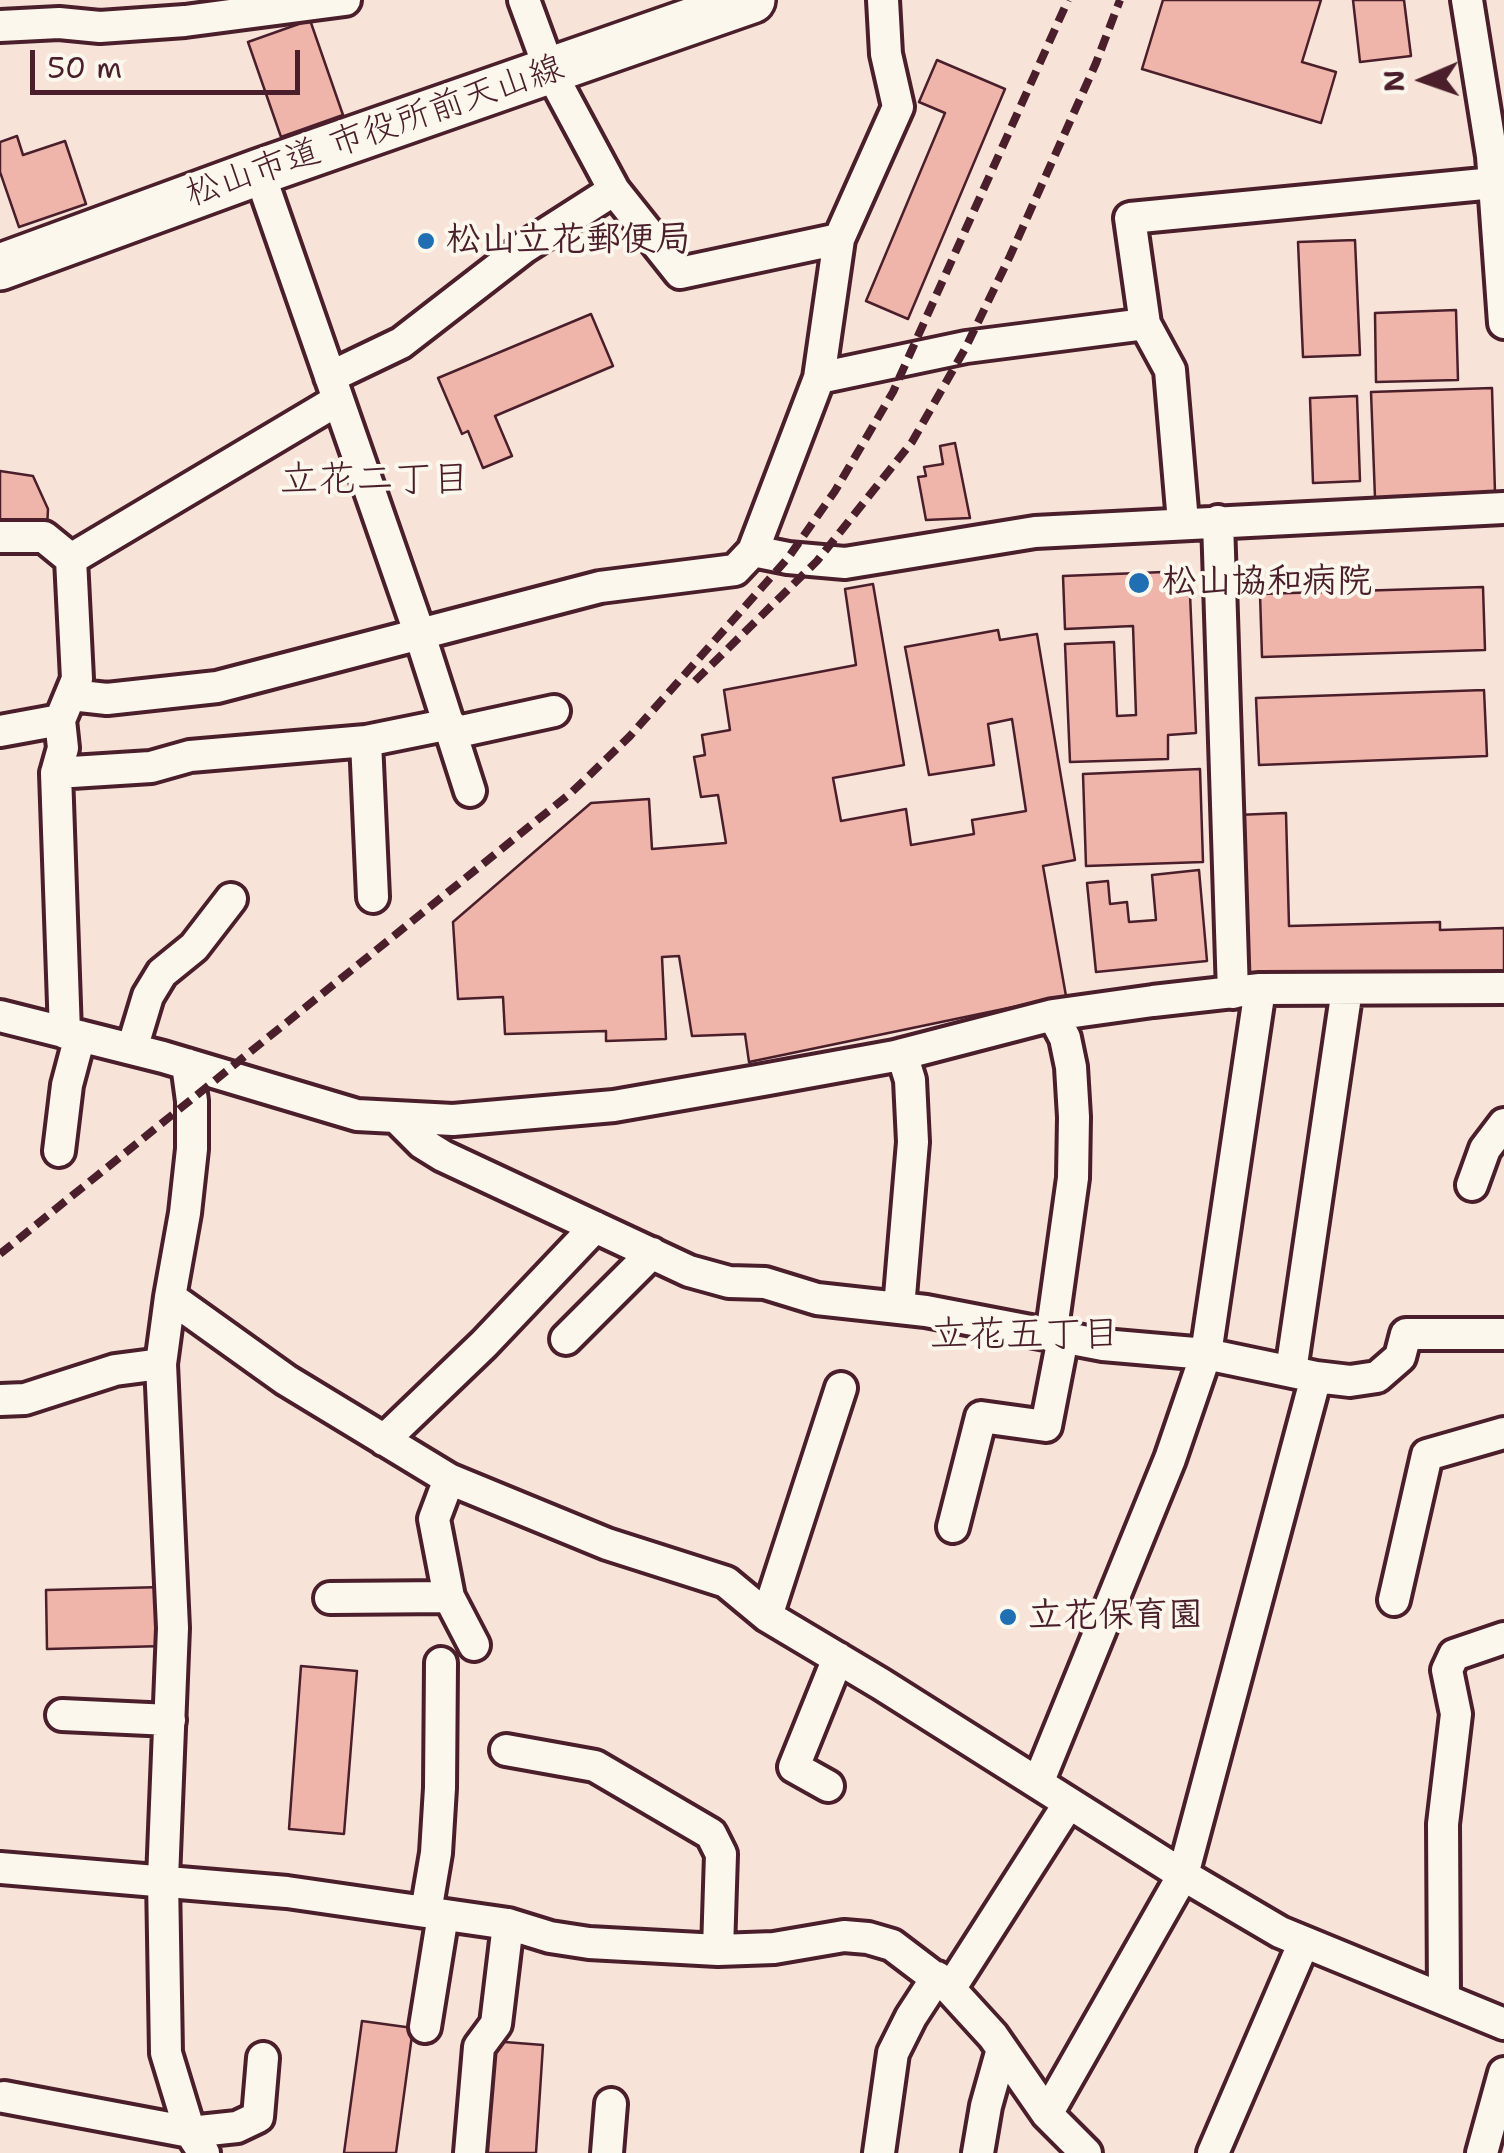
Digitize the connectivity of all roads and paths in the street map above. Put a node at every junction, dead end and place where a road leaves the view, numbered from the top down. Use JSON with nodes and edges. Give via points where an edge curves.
{"nodes":[{"id":1,"x":345,"y":0,"type":"edge"},
{"id":2,"x":524,"y":0,"type":"edge"},
{"id":3,"x":752,"y":0,"type":"edge"},
{"id":4,"x":883,"y":0,"type":"edge"},
{"id":5,"x":1468,"y":0,"type":"edge"},
{"id":6,"x":0,"y":26,"type":"edge"},
{"id":7,"x":550,"y":71,"type":"junction"},
{"id":8,"x":1497,"y":166,"type":"edge"},
{"id":9,"x":260,"y":172,"type":"junction"},
{"id":10,"x":614,"y":190,"type":"junction"},
{"id":11,"x":839,"y":239,"type":"junction"},
{"id":12,"x":0,"y":267,"type":"edge"},
{"id":13,"x":1504,"y":323,"type":"edge"},
{"id":14,"x":1146,"y":324,"type":"junction"},
{"id":15,"x":820,"y":378,"type":"junction"},
{"id":16,"x":334,"y":388,"type":"junction"},
{"id":17,"x":1504,"y":508,"type":"edge"},
{"id":18,"x":1218,"y":521,"type":"junction"},
{"id":19,"x":1183,"y":522,"type":"junction"},
{"id":20,"x":0,"y":537,"type":"edge"},
{"id":21,"x":754,"y":551,"type":"junction"},
{"id":22,"x":71,"y":559,"type":"junction"},
{"id":23,"x":420,"y":632,"type":"junction"},
{"id":24,"x":66,"y":708,"type":"junction"},
{"id":25,"x":554,"y":712,"type":"dead end"},
{"id":26,"x":451,"y":729,"type":"junction"},
{"id":27,"x":0,"y":732,"type":"edge"},
{"id":28,"x":366,"y":741,"type":"junction"},
{"id":29,"x":56,"y":773,"type":"junction"},
{"id":30,"x":470,"y":791,"type":"dead end"},
{"id":31,"x":374,"y":897,"type":"dead end"},
{"id":32,"x":232,"y":899,"type":"dead end"},
{"id":33,"x":1504,"y":988,"type":"edge"},
{"id":34,"x":1347,"y":989,"type":"junction"},
{"id":35,"x":1246,"y":991,"type":"junction"},
{"id":36,"x":1053,"y":1015,"type":"junction"},
{"id":37,"x":0,"y":1016,"type":"edge"},
{"id":38,"x":73,"y":1034,"type":"junction"},
{"id":39,"x":132,"y":1050,"type":"junction"},
{"id":40,"x":902,"y":1054,"type":"junction"},
{"id":41,"x":188,"y":1064,"type":"junction"},
{"id":42,"x":398,"y":1119,"type":"junction"},
{"id":43,"x":1504,"y":1124,"type":"edge"},
{"id":44,"x":58,"y":1151,"type":"dead end"},
{"id":45,"x":1472,"y":1185,"type":"dead end"},
{"id":46,"x":596,"y":1227,"type":"junction"},
{"id":47,"x":652,"y":1254,"type":"junction"},
{"id":48,"x":170,"y":1297,"type":"junction"},
{"id":49,"x":898,"y":1308,"type":"junction"},
{"id":50,"x":1504,"y":1334,"type":"edge"},
{"id":51,"x":1057,"y":1337,"type":"junction"},
{"id":52,"x":566,"y":1339,"type":"dead end"},
{"id":53,"x":1206,"y":1354,"type":"junction"},
{"id":54,"x":161,"y":1364,"type":"junction"},
{"id":55,"x":1304,"y":1374,"type":"junction"},
{"id":56,"x":842,"y":1388,"type":"dead end"},
{"id":57,"x":0,"y":1400,"type":"edge"},
{"id":58,"x":1504,"y":1433,"type":"edge"},
{"id":59,"x":384,"y":1440,"type":"junction"},
{"id":60,"x":449,"y":1479,"type":"junction"},
{"id":61,"x":953,"y":1527,"type":"dead end"},
{"id":62,"x":450,"y":1597,"type":"junction"},
{"id":63,"x":330,"y":1598,"type":"dead end"},
{"id":64,"x":1394,"y":1600,"type":"dead end"},
{"id":65,"x":767,"y":1616,"type":"junction"},
{"id":66,"x":1504,"y":1638,"type":"edge"},
{"id":67,"x":474,"y":1645,"type":"dead end"},
{"id":68,"x":838,"y":1658,"type":"junction"},
{"id":69,"x":441,"y":1663,"type":"dead end"},
{"id":70,"x":62,"y":1715,"type":"dead end"},
{"id":71,"x":170,"y":1720,"type":"junction"},
{"id":72,"x":506,"y":1750,"type":"dead end"},
{"id":73,"x":1038,"y":1783,"type":"junction"},
{"id":74,"x":828,"y":1786,"type":"dead end"},
{"id":75,"x":1069,"y":1803,"type":"junction"},
{"id":76,"x":0,"y":1868,"type":"edge"},
{"id":77,"x":1184,"y":1875,"type":"junction"},
{"id":78,"x":163,"y":1879,"type":"junction"},
{"id":79,"x":434,"y":1914,"type":"junction"},
{"id":80,"x":508,"y":1924,"type":"junction"},
{"id":81,"x":1304,"y":1942,"type":"junction"},
{"id":82,"x":718,"y":1950,"type":"junction"},
{"id":83,"x":944,"y":1983,"type":"junction"},
{"id":84,"x":1444,"y":1998,"type":"junction"},
{"id":85,"x":1504,"y":2024,"type":"edge"},
{"id":86,"x":425,"y":2027,"type":"dead end"},
{"id":87,"x":1002,"y":2049,"type":"junction"},
{"id":88,"x":263,"y":2058,"type":"dead end"},
{"id":89,"x":1504,"y":2073,"type":"edge"},
{"id":90,"x":4,"y":2097,"type":"dead end"},
{"id":91,"x":611,"y":2104,"type":"dead end"},
{"id":92,"x":1047,"y":2114,"type":"junction"},
{"id":93,"x":197,"y":2142,"type":"edge"},
{"id":94,"x":470,"y":2153,"type":"edge"},
{"id":95,"x":607,"y":2153,"type":"edge"},
{"id":96,"x":879,"y":2153,"type":"edge"},
{"id":97,"x":978,"y":2153,"type":"edge"},
{"id":98,"x":1086,"y":2153,"type":"edge"},
{"id":99,"x":1213,"y":2153,"type":"edge"},
{"id":100,"x":1482,"y":2153,"type":"edge"}],
"edges":[{"from":1,"to":6,"type":"street","via":[[185,21]]},
{"from":2,"to":7,"type":"street"},
{"from":3,"to":7,"type":"street","name":"松山市道 市役所前天山線"},
{"from":4,"to":11,"type":"street","via":[[898,107]]},
{"from":5,"to":8,"type":"street"},
{"from":7,"to":9,"type":"street","name":"松山市道 市役所前天山線"},
{"from":7,"to":10,"type":"street"},
{"from":8,"to":13,"type":"street"},
{"from":8,"to":14,"type":"street","via":[[1130,218]]},
{"from":9,"to":12,"type":"street","name":"松山市道 市役所前天山線"},
{"from":9,"to":16,"type":"street"},
{"from":10,"to":11,"type":"street","via":[[680,273]]},
{"from":10,"to":16,"type":"street"},
{"from":11,"to":15,"type":"street"},
{"from":14,"to":15,"type":"street","via":[[966,347]]},
{"from":14,"to":19,"type":"street","via":[[1170,370]]},
{"from":15,"to":21,"type":"street"},
{"from":16,"to":22,"type":"street"},
{"from":16,"to":23,"type":"street"},
{"from":17,"to":18,"type":"street"},
{"from":18,"to":19,"type":"street"},
{"from":18,"to":35,"type":"street"},
{"from":19,"to":21,"type":"street","via":[[1035,532],[845,563]]},
{"from":20,"to":22,"type":"street","via":[[44,537]]},
{"from":21,"to":23,"type":"street","via":[[735,570],[600,587]]},
{"from":22,"to":24,"type":"street","via":[[78,678]]},
{"from":23,"to":24,"type":"street","via":[[218,687]]},
{"from":23,"to":26,"type":"street"},
{"from":24,"to":27,"type":"street"},
{"from":24,"to":29,"type":"street"},
{"from":25,"to":26,"type":"street"},
{"from":26,"to":28,"type":"street"},
{"from":26,"to":30,"type":"street"},
{"from":28,"to":29,"type":"street"},
{"from":28,"to":31,"type":"street"},
{"from":29,"to":38,"type":"street"},
{"from":32,"to":39,"type":"street","via":[[194,947],[162,973]]},
{"from":33,"to":34,"type":"street"},
{"from":34,"to":35,"type":"street"},
{"from":34,"to":55,"type":"street"},
{"from":35,"to":36,"type":"street"},
{"from":35,"to":53,"type":"street"},
{"from":36,"to":40,"type":"street"},
{"from":36,"to":51,"type":"street","via":[[1071,1066],[1074,1116]]},
{"from":37,"to":38,"type":"street"},
{"from":38,"to":39,"type":"street"},
{"from":38,"to":44,"type":"street"},
{"from":39,"to":41,"type":"street"},
{"from":40,"to":42,"type":"street","via":[[614,1106]]},
{"from":40,"to":49,"type":"street","via":[[910,1080],[912,1142]]},
{"from":41,"to":42,"type":"street","via":[[356,1115]]},
{"from":41,"to":48,"type":"street","via":[[192,1149]]},
{"from":42,"to":46,"type":"street","via":[[443,1156]]},
{"from":43,"to":45,"type":"street"},
{"from":46,"to":47,"type":"street"},
{"from":46,"to":59,"type":"street"},
{"from":47,"to":49,"type":"street","via":[[729,1282]]},
{"from":47,"to":52,"type":"street"},
{"from":48,"to":54,"type":"street"},
{"from":48,"to":59,"type":"street"},
{"from":49,"to":51,"type":"street"},
{"from":50,"to":55,"type":"street","via":[[1406,1334],[1400,1357],[1377,1377],[1350,1381]]},
{"from":51,"to":53,"type":"street"},
{"from":51,"to":61,"type":"street","via":[[1046,1426],[981,1416]]},
{"from":53,"to":55,"type":"street"},
{"from":53,"to":73,"type":"street"},
{"from":54,"to":57,"type":"street"},
{"from":54,"to":71,"type":"street","via":[[173,1628]]},
{"from":55,"to":77,"type":"street"},
{"from":56,"to":65,"type":"street"},
{"from":58,"to":64,"type":"street","via":[[1427,1456]]},
{"from":59,"to":60,"type":"street"},
{"from":60,"to":62,"type":"street","via":[[434,1519]]},
{"from":60,"to":65,"type":"street","via":[[606,1544],[726,1582]]},
{"from":62,"to":63,"type":"street"},
{"from":62,"to":67,"type":"street"},
{"from":65,"to":68,"type":"street"},
{"from":66,"to":84,"type":"street","via":[[1454,1655],[1447,1670],[1456,1714],[1443,1824]]},
{"from":68,"to":73,"type":"street"},
{"from":68,"to":74,"type":"street","via":[[794,1767]]},
{"from":69,"to":79,"type":"street"},
{"from":70,"to":71,"type":"street"},
{"from":71,"to":78,"type":"street"},
{"from":72,"to":82,"type":"street","via":[[595,1766],[711,1834],[721,1854]]},
{"from":73,"to":75,"type":"street"},
{"from":75,"to":77,"type":"street"},
{"from":75,"to":83,"type":"street"},
{"from":76,"to":78,"type":"street"},
{"from":77,"to":81,"type":"street"},
{"from":77,"to":92,"type":"street"},
{"from":78,"to":79,"type":"street"},
{"from":78,"to":93,"type":"street","via":[[166,2053]]},
{"from":79,"to":80,"type":"street"},
{"from":79,"to":86,"type":"street"},
{"from":80,"to":82,"type":"street","via":[[589,1943]]},
{"from":80,"to":94,"type":"street","via":[[496,2024],[479,2047]]},
{"from":81,"to":84,"type":"street"},
{"from":81,"to":99,"type":"street"},
{"from":82,"to":83,"type":"street","via":[[868,1938],[892,1945]]},
{"from":83,"to":87,"type":"street"},
{"from":83,"to":96,"type":"street","via":[[911,2017],[894,2052]]},
{"from":84,"to":85,"type":"street"},
{"from":87,"to":92,"type":"street"},
{"from":87,"to":97,"type":"street"},
{"from":88,"to":93,"type":"street","via":[[258,2117]]},
{"from":89,"to":100,"type":"street"},
{"from":90,"to":93,"type":"street"},
{"from":91,"to":95,"type":"street"},
{"from":92,"to":98,"type":"street"}]}
